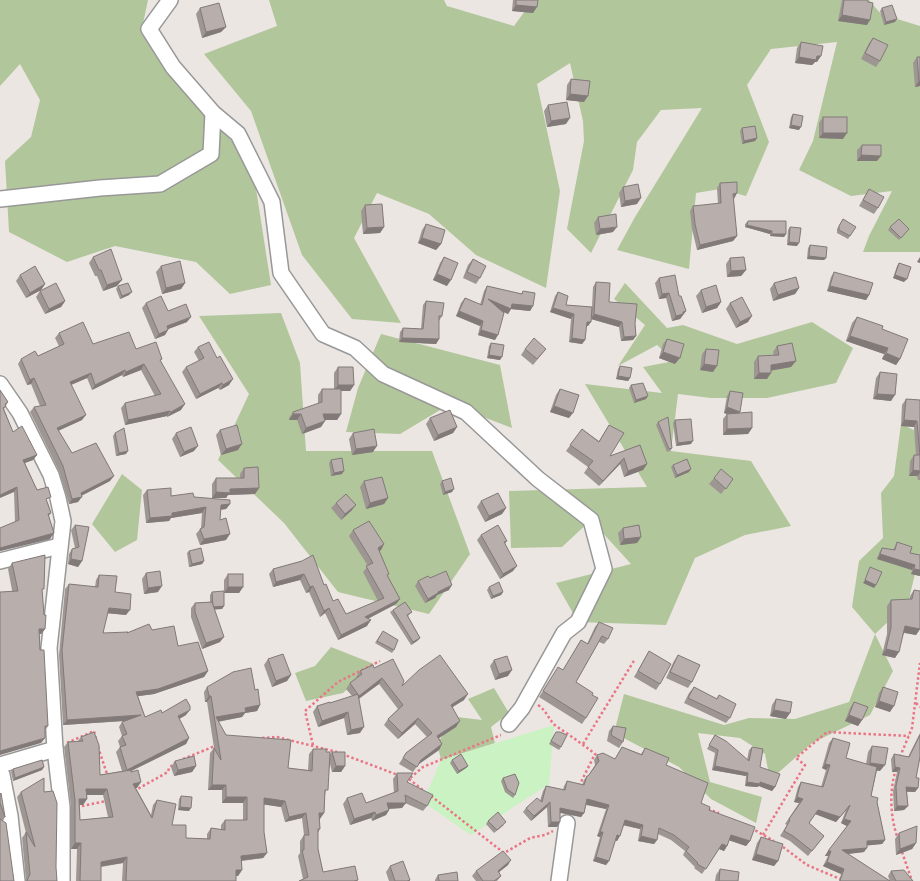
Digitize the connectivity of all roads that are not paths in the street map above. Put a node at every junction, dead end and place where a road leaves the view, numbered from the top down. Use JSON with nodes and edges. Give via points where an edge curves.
{"nodes":[{"id":1,"x":170,"y":0,"type":"edge"},
{"id":2,"x":213,"y":112,"type":"junction"},
{"id":3,"x":0,"y":199,"type":"edge"},
{"id":4,"x":1,"y":386,"type":"edge"},
{"id":5,"x":59,"y":546,"type":"junction"},
{"id":6,"x":0,"y":561,"type":"edge"},
{"id":7,"x":509,"y":724,"type":"road end"},
{"id":8,"x":54,"y":749,"type":"junction"},
{"id":9,"x":0,"y":765,"type":"edge"},
{"id":10,"x":0,"y":772,"type":"edge"},
{"id":11,"x":567,"y":824,"type":"road end"},
{"id":12,"x":17,"y":881,"type":"edge"},
{"id":13,"x":62,"y":881,"type":"edge"},
{"id":14,"x":560,"y":881,"type":"edge"}],
"edges":[{"from":1,"to":2,"type":"street","via":[[149,29],[173,67]]},
{"from":2,"to":3,"type":"street","via":[[211,154],[160,184]]},
{"from":2,"to":7,"type":"street","via":[[238,134],[272,202],[281,272],[323,334],[355,348],[383,374],[466,412],[538,479],[591,520],[604,569],[578,622],[564,633],[522,708]]},
{"from":4,"to":5,"type":"street","via":[[24,421],[51,475],[63,522]]},
{"from":5,"to":6,"type":"street"},
{"from":5,"to":8,"type":"street","via":[[48,648]]},
{"from":8,"to":9,"type":"street"},
{"from":8,"to":13,"type":"street","via":[[62,808]]},
{"from":10,"to":12,"type":"street","via":[[10,816]]},
{"from":11,"to":14,"type":"street"}]}
